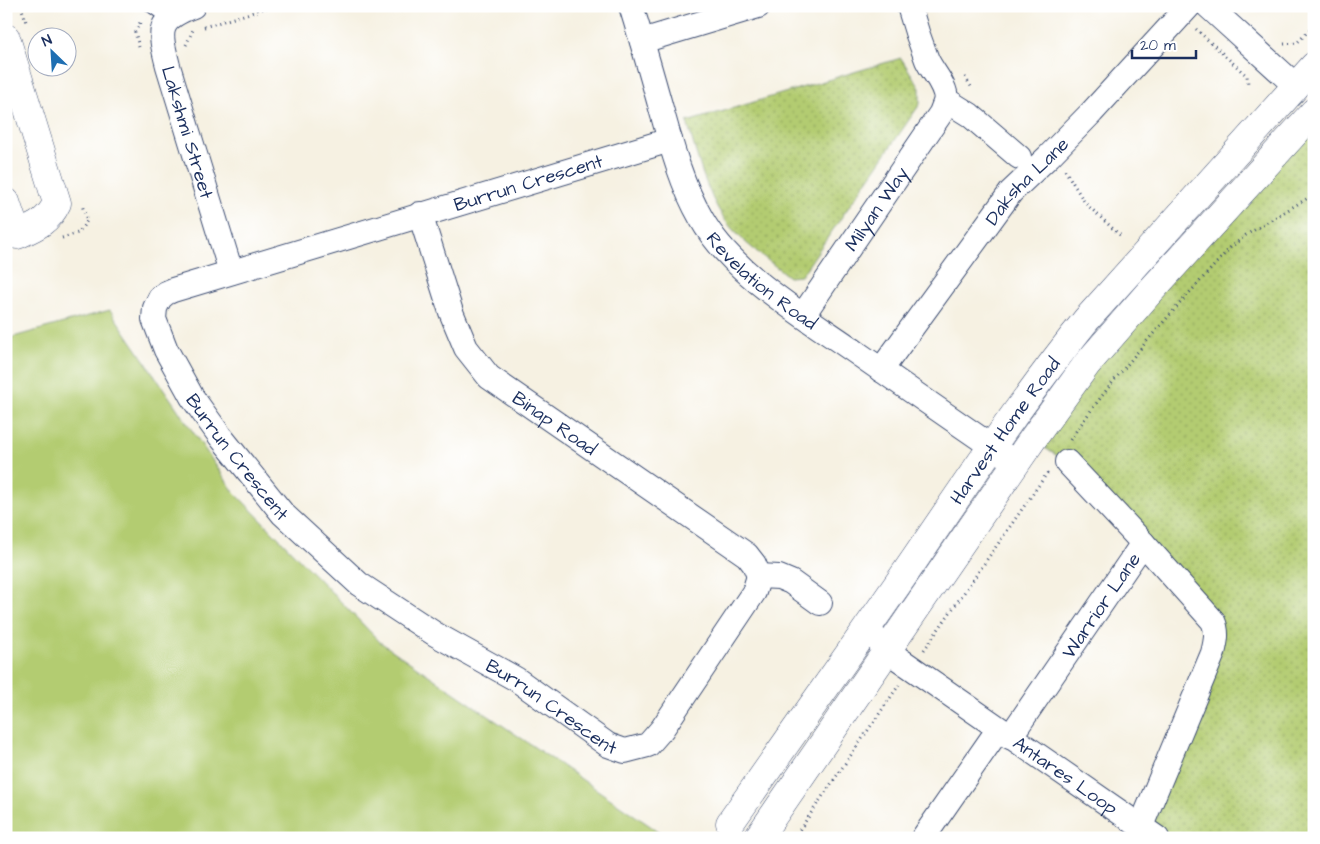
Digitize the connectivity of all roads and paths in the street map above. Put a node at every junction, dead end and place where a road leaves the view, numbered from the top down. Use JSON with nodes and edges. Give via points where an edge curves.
{"nodes":[{"id":1,"x":193,"y":6,"type":"edge"},
{"id":2,"x":273,"y":6,"type":"edge"},
{"id":3,"x":631,"y":6,"type":"edge"},
{"id":4,"x":758,"y":6,"type":"edge"},
{"id":5,"x":909,"y":6,"type":"edge"},
{"id":6,"x":1214,"y":8,"type":"edge"},
{"id":7,"x":1185,"y":11,"type":"edge"},
{"id":8,"x":160,"y":13,"type":"edge"},
{"id":9,"x":1314,"y":25,"type":"edge"},
{"id":10,"x":6,"y":38,"type":"edge"},
{"id":11,"x":642,"y":42,"type":"junction"},
{"id":12,"x":1283,"y":44,"type":"dead end"},
{"id":13,"x":188,"y":54,"type":"dead end"},
{"id":14,"x":1305,"y":76,"type":"edge"},
{"id":15,"x":1248,"y":84,"type":"dead end"},
{"id":16,"x":946,"y":100,"type":"junction"},
{"id":17,"x":1314,"y":112,"type":"edge"},
{"id":18,"x":670,"y":140,"type":"junction"},
{"id":19,"x":1019,"y":157,"type":"dead end"},
{"id":20,"x":1314,"y":192,"type":"edge"},
{"id":21,"x":6,"y":202,"type":"edge"},
{"id":22,"x":420,"y":214,"type":"junction"},
{"id":23,"x":12,"y":237,"type":"edge"},
{"id":24,"x":231,"y":272,"type":"junction"},
{"id":25,"x":803,"y":315,"type":"junction"},
{"id":26,"x":881,"y":370,"type":"junction"},
{"id":27,"x":992,"y":447,"type":"junction"},
{"id":28,"x":1062,"y":458,"type":"junction"},
{"id":29,"x":1016,"y":463,"type":"junction"},
{"id":30,"x":1143,"y":543,"type":"junction"},
{"id":31,"x":759,"y":576,"type":"junction"},
{"id":32,"x":820,"y":603,"type":"dead end"},
{"id":33,"x":867,"y":628,"type":"junction"},
{"id":34,"x":886,"y":650,"type":"junction"},
{"id":35,"x":911,"y":668,"type":"junction"},
{"id":36,"x":1004,"y":733,"type":"junction"},
{"id":37,"x":730,"y":823,"type":"dead end"},
{"id":38,"x":1149,"y":832,"type":"edge"},
{"id":39,"x":758,"y":838,"type":"edge"},
{"id":40,"x":794,"y":838,"type":"edge"},
{"id":41,"x":923,"y":838,"type":"edge"}],
"edges":[{"from":1,"to":8,"type":"street","name":"Lakshmi Street","via":[[179,12]]},
{"from":2,"to":13,"type":"path","via":[[193,31],[186,44]]},
{"from":3,"to":11,"type":"street","name":"Revelation Road"},
{"from":4,"to":11,"type":"street"},
{"from":5,"to":16,"type":"street","via":[[928,62]]},
{"from":6,"to":14,"type":"street"},
{"from":7,"to":15,"type":"path","via":[[1247,76]]},
{"from":7,"to":26,"type":"street","name":"Daksha Lane","via":[[1086,118],[1011,192]]},
{"from":8,"to":24,"type":"street","name":"Lakshmi Street","via":[[164,27],[163,45]]},
{"from":9,"to":12,"type":"path","via":[[1297,43]]},
{"from":10,"to":23,"type":"street","via":[[57,203],[52,214],[38,225]]},
{"from":11,"to":18,"type":"street","name":"Revelation Road"},
{"from":14,"to":27,"type":"street","name":"Harvest Home Road","via":[[1058,354]]},
{"from":16,"to":19,"type":"street","via":[[970,115]]},
{"from":16,"to":25,"type":"street","name":"Milyan Way","via":[[941,113]]},
{"from":17,"to":29,"type":"street","name":"Harvest Home Road","via":[[1087,364]]},
{"from":18,"to":22,"type":"street","name":"Burrun Crescent"},
{"from":18,"to":25,"type":"street","name":"Revelation Road","via":[[688,193],[716,241],[756,281]]},
{"from":20,"to":28,"type":"path","via":[[1230,248],[1120,373],[1093,407]]},
{"from":21,"to":23,"type":"street"},
{"from":22,"to":24,"type":"street","name":"Burrun Crescent"},
{"from":22,"to":31,"type":"street","name":"Binap Road","via":[[466,348],[489,377],[747,555]]},
{"from":24,"to":31,"type":"street","name":"Burrun Crescent","via":[[166,293],[155,308],[154,319],[166,350],[192,397],[243,466],[283,514],[359,584],[435,634],[516,679],[608,745],[625,751],[648,745],[754,592]]},
{"from":25,"to":26,"type":"street","name":"Revelation Road"},
{"from":26,"to":27,"type":"street","name":"Revelation Road"},
{"from":27,"to":29,"type":"street","name":"Revelation Road"},
{"from":27,"to":33,"type":"street","name":"Harvest Home Road"},
{"from":28,"to":30,"type":"street"},
{"from":28,"to":35,"type":"path"},
{"from":29,"to":34,"type":"street","name":"Harvest Home Road"},
{"from":30,"to":36,"type":"street","name":"Warrior Lane"},
{"from":30,"to":38,"type":"street","name":"Warrior Lane","via":[[1209,616],[1216,629],[1213,653]]},
{"from":31,"to":32,"type":"street","via":[[779,577],[791,582]]},
{"from":33,"to":34,"type":"street","name":"Antares Loop"},
{"from":33,"to":37,"type":"street","name":"Harvest Home Road"},
{"from":34,"to":35,"type":"street","name":"Antares Loop"},
{"from":34,"to":39,"type":"street","name":"Harvest Home Road"},
{"from":35,"to":36,"type":"street","name":"Antares Loop"},
{"from":35,"to":40,"type":"path"},
{"from":36,"to":38,"type":"street","name":"Antares Loop"},
{"from":36,"to":41,"type":"street","name":"Antares Loop"}]}
